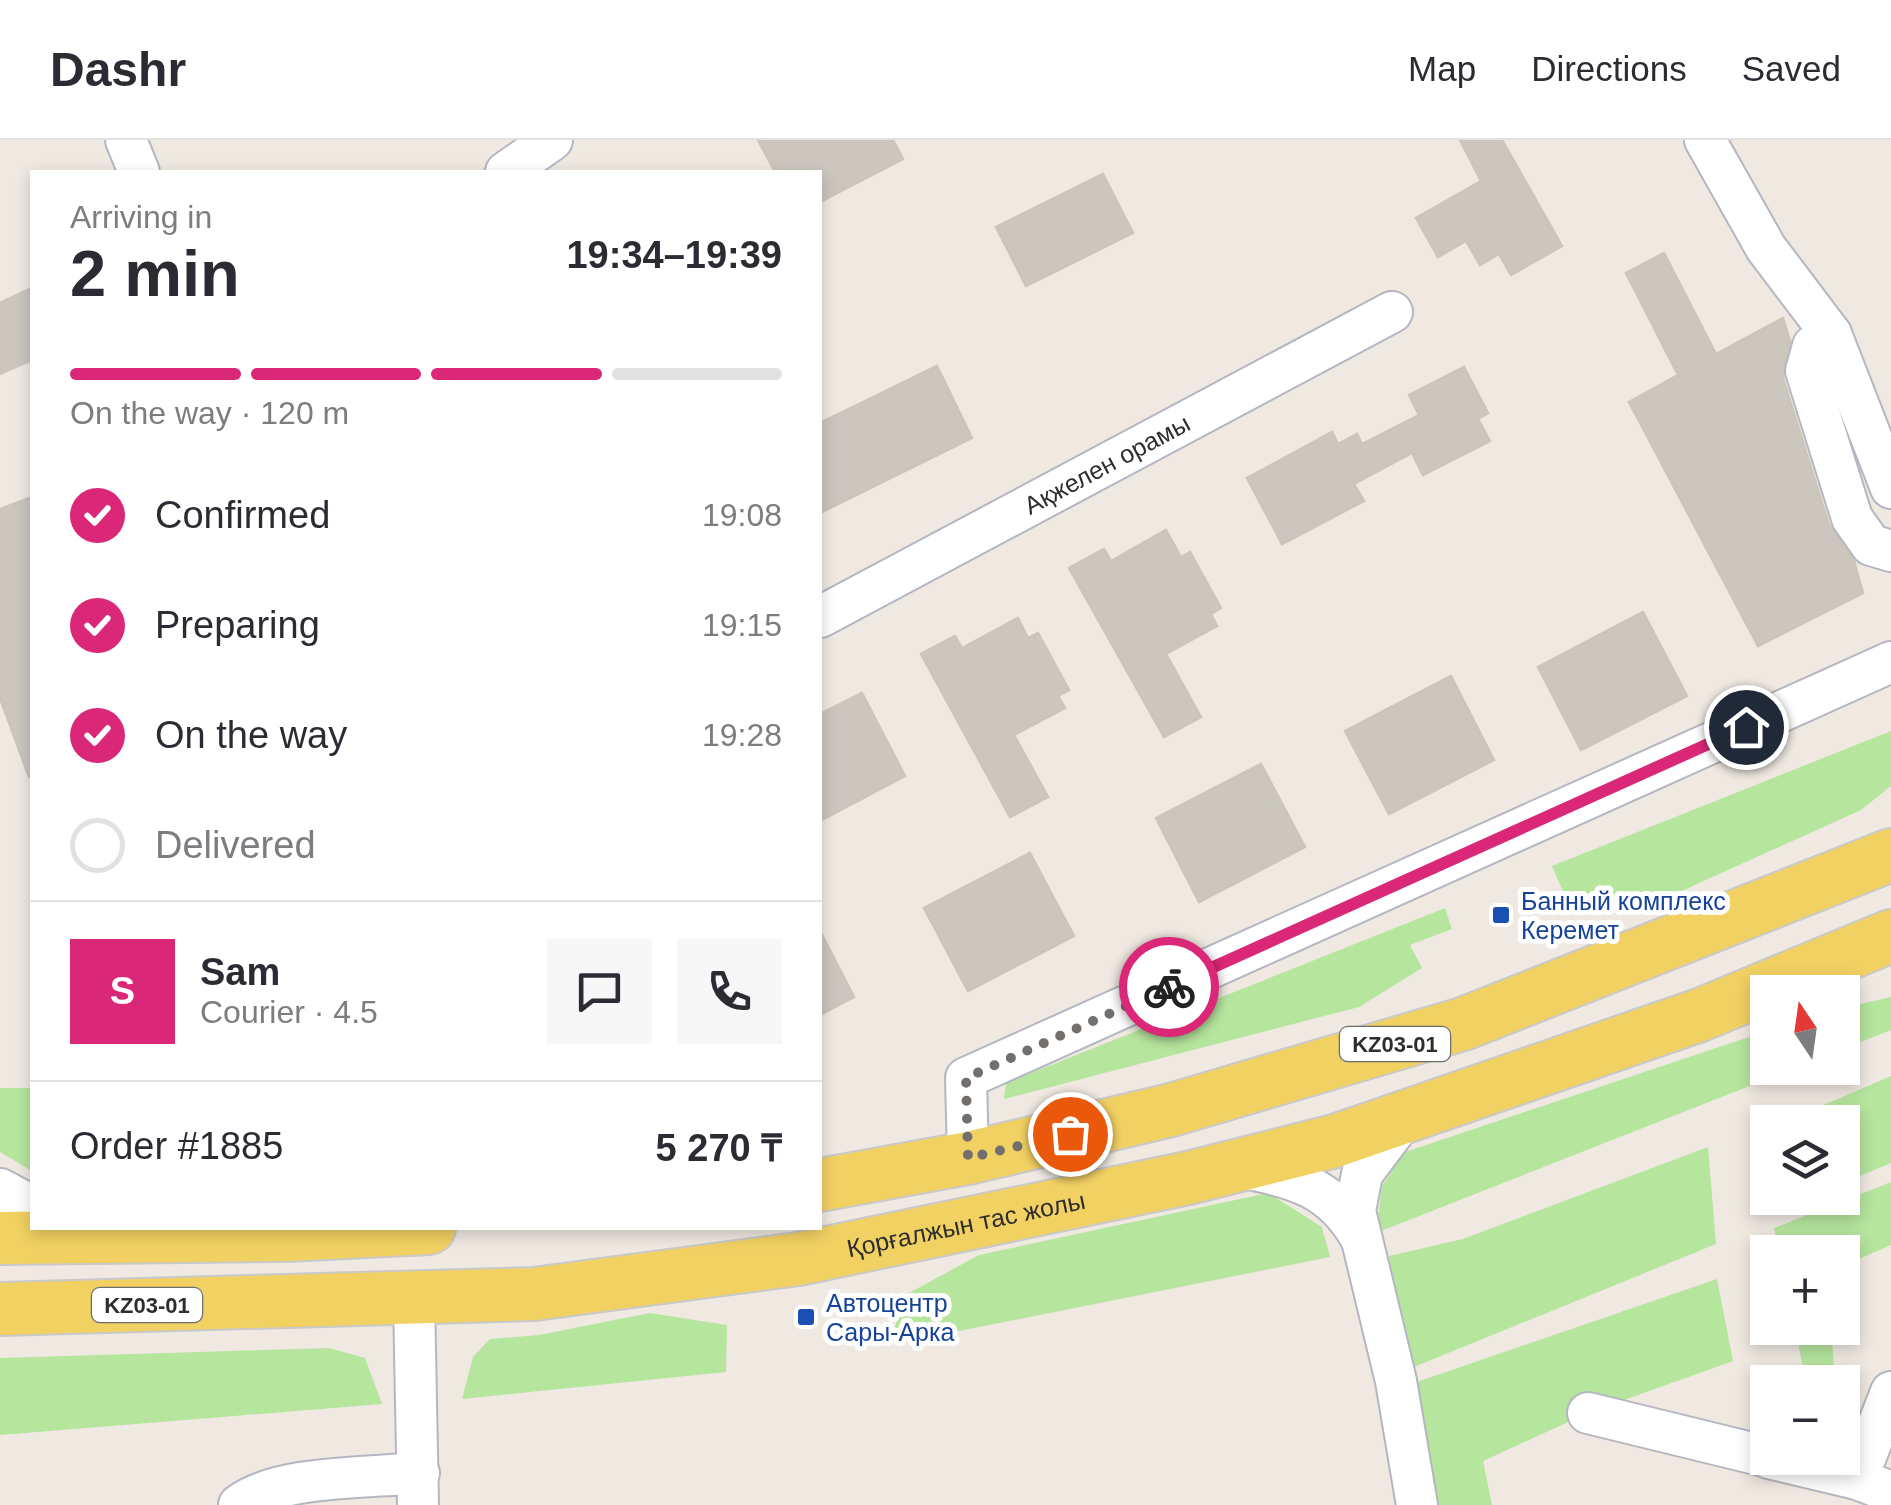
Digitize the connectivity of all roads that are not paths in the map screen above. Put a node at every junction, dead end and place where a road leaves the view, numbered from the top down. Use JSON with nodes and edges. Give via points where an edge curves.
{"nodes":[{"id":1,"x":126,"y":140,"type":"edge"},
{"id":2,"x":552,"y":140,"type":"edge"},
{"id":3,"x":1706,"y":140,"type":"edge"},
{"id":4,"x":139,"y":170,"type":"edge"},
{"id":5,"x":509,"y":170,"type":"edge"},
{"id":6,"x":1392,"y":312,"type":"dead end"},
{"id":7,"x":1832,"y":334,"type":"junction"},
{"id":8,"x":1891,"y":488,"type":"edge"},
{"id":9,"x":1891,"y":551,"type":"edge"},
{"id":10,"x":822,"y":616,"type":"edge"},
{"id":11,"x":1890,"y":662,"type":"edge"},
{"id":12,"x":1891,"y":834,"type":"edge"},
{"id":13,"x":1891,"y":855,"type":"edge"},
{"id":14,"x":1808,"y":888,"type":"junction"},
{"id":15,"x":1891,"y":936,"type":"edge"},
{"id":16,"x":1891,"y":972,"type":"edge"},
{"id":17,"x":1860,"y":979,"type":"edge"},
{"id":18,"x":1750,"y":1004,"type":"edge"},
{"id":19,"x":1700,"y":1014,"type":"junction"},
{"id":20,"x":1404,"y":1116,"type":"junction"},
{"id":21,"x":968,"y":1158,"type":"junction"},
{"id":22,"x":1235,"y":1166,"type":"junction"},
{"id":23,"x":822,"y":1186,"type":"edge"},
{"id":24,"x":0,"y":1189,"type":"edge"},
{"id":25,"x":30,"y":1205,"type":"edge"},
{"id":26,"x":300,"y":1230,"type":"edge"},
{"id":27,"x":407,"y":1230,"type":"edge"},
{"id":28,"x":87,"y":1234,"type":"edge"},
{"id":29,"x":0,"y":1238,"type":"edge"},
{"id":30,"x":1362,"y":1240,"type":"junction"},
{"id":31,"x":414,"y":1299,"type":"junction"},
{"id":32,"x":0,"y":1309,"type":"edge"},
{"id":33,"x":1891,"y":1392,"type":"edge"},
{"id":34,"x":1588,"y":1412,"type":"dead end"},
{"id":35,"x":1750,"y":1452,"type":"edge"},
{"id":36,"x":1834,"y":1475,"type":"edge"},
{"id":37,"x":1874,"y":1486,"type":"edge"},
{"id":38,"x":418,"y":1489,"type":"edge"},
{"id":39,"x":238,"y":1505,"type":"edge"},
{"id":40,"x":1417,"y":1505,"type":"edge"}],
"edges":[{"from":1,"to":4,"type":"street"},
{"from":2,"to":5,"type":"street"},
{"from":3,"to":7,"type":"street","via":[[1766,248]]},
{"from":6,"to":10,"type":"street","name":"Ақжелен орамы"},
{"from":7,"to":8,"type":"street"},
{"from":7,"to":9,"type":"street","via":[[1813,346],[1806,370],[1852,518],[1871,545]]},
{"from":11,"to":21,"type":"street","via":[[966,1078]]},
{"from":12,"to":14,"type":"main road"},
{"from":13,"to":14,"type":"main road","number":"KZ03-01"},
{"from":14,"to":21,"type":"main road","number":"KZ03-01","via":[[1463,1024],[1171,1110]]},
{"from":15,"to":19,"type":"main road","name":"Қорғалжын тас жолы","number":"KZ03-01"},
{"from":16,"to":17,"type":"main road"},
{"from":18,"to":19,"type":"main road"},
{"from":19,"to":20,"type":"main road","name":"Қорғалжын тас жолы","number":"KZ03-01"},
{"from":20,"to":22,"type":"main road","name":"Қорғалжын тас жолы","number":"KZ03-01"},
{"from":20,"to":30,"type":"street","via":[[1362,1174],[1356,1212]]},
{"from":21,"to":23,"type":"main road","number":"KZ03-01"},
{"from":22,"to":30,"type":"street","via":[[1316,1189],[1346,1210]]},
{"from":22,"to":31,"type":"main road","name":"Қорғалжын тас жолы","number":"KZ03-01","via":[[798,1259],[534,1294]]},
{"from":24,"to":25,"type":"street"},
{"from":26,"to":28,"type":"main road"},
{"from":27,"to":31,"type":"main road"},
{"from":28,"to":29,"type":"main road"},
{"from":30,"to":40,"type":"street"},
{"from":31,"to":32,"type":"main road","name":"Қорғалжын тас жолы","number":"KZ03-01"},
{"from":31,"to":38,"type":"street"},
{"from":33,"to":37,"type":"street"},
{"from":34,"to":35,"type":"street"},
{"from":36,"to":37,"type":"street"},
{"from":38,"to":39,"type":"street","via":[[279,1487]]}]}
